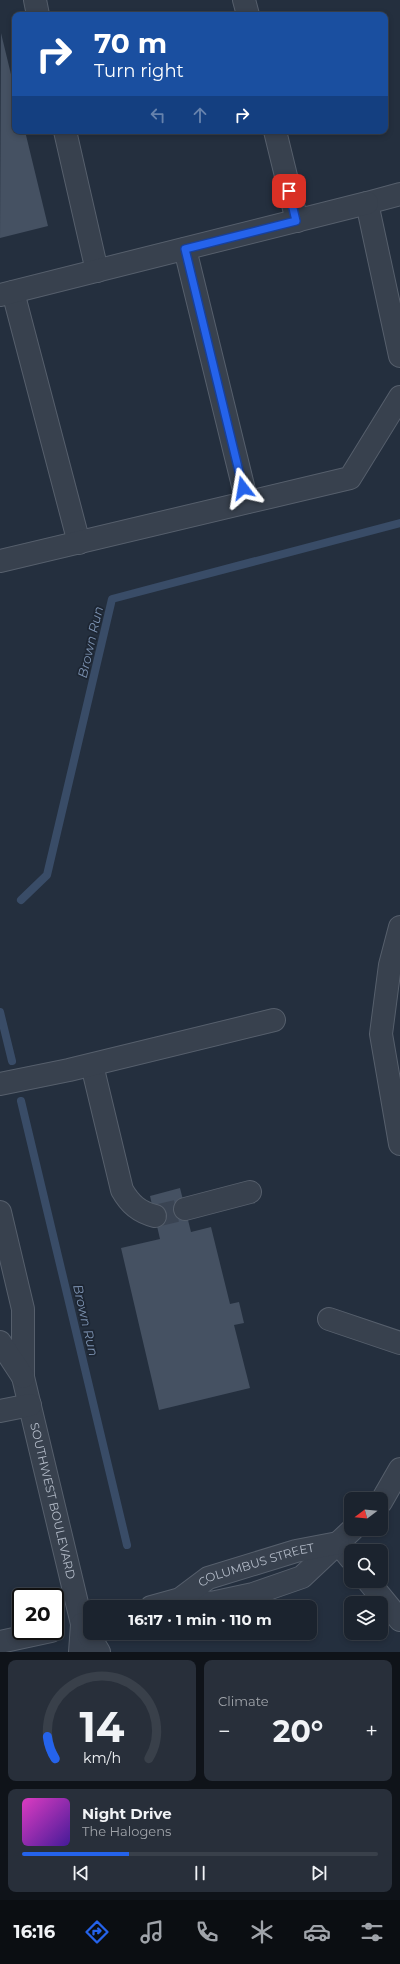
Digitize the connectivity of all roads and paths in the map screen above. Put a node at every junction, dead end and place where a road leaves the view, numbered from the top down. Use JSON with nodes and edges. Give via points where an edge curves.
{"nodes":[{"id":1,"x":35,"y":0,"type":"edge"},
{"id":2,"x":244,"y":0,"type":"edge"},
{"id":3,"x":37,"y":12,"type":"edge"},
{"id":4,"x":247,"y":12,"type":"edge"},
{"id":5,"x":66,"y":134,"type":"edge"},
{"id":6,"x":276,"y":134,"type":"edge"},
{"id":7,"x":400,"y":194,"type":"edge"},
{"id":8,"x":367,"y":203,"type":"junction"},
{"id":9,"x":296,"y":221,"type":"junction"},
{"id":10,"x":185,"y":249,"type":"junction"},
{"id":11,"x":97,"y":270,"type":"junction"},
{"id":12,"x":6,"y":293,"type":"edge"},
{"id":13,"x":400,"y":356,"type":"edge"},
{"id":14,"x":400,"y":397,"type":"edge"},
{"id":15,"x":247,"y":502,"type":"junction"},
{"id":16,"x":79,"y":543,"type":"junction"},
{"id":17,"x":0,"y":562,"type":"edge"},
{"id":18,"x":400,"y":927,"type":"edge"},
{"id":19,"x":274,"y":1020,"type":"dead end"},
{"id":20,"x":92,"y":1065,"type":"junction"},
{"id":21,"x":0,"y":1084,"type":"edge"},
{"id":22,"x":396,"y":1092,"type":"edge"},
{"id":23,"x":400,"y":1144,"type":"edge"},
{"id":24,"x":250,"y":1192,"type":"dead end"},
{"id":25,"x":185,"y":1209,"type":"tunnel mouth"},
{"id":26,"x":0,"y":1212,"type":"edge"},
{"id":27,"x":155,"y":1216,"type":"tunnel mouth"},
{"id":28,"x":329,"y":1319,"type":"dead end"},
{"id":29,"x":0,"y":1342,"type":"edge"},
{"id":30,"x":400,"y":1343,"type":"edge"},
{"id":31,"x":23,"y":1377,"type":"junction"},
{"id":32,"x":30,"y":1405,"type":"junction"},
{"id":33,"x":0,"y":1411,"type":"edge"},
{"id":34,"x":400,"y":1469,"type":"edge"},
{"id":35,"x":387,"y":1492,"type":"edge"},
{"id":36,"x":344,"y":1544,"type":"edge"},
{"id":37,"x":344,"y":1546,"type":"edge"},
{"id":38,"x":374,"y":1588,"type":"edge"},
{"id":39,"x":180,"y":1599,"type":"junction"},
{"id":40,"x":176,"y":1600,"type":"edge"},
{"id":41,"x":83,"y":1611,"type":"edge"},
{"id":42,"x":400,"y":1620,"type":"edge"},
{"id":43,"x":83,"y":1624,"type":"edge"},
{"id":44,"x":64,"y":1628,"type":"edge"},
{"id":45,"x":83,"y":1638,"type":"edge"},
{"id":46,"x":12,"y":1639,"type":"edge"},
{"id":47,"x":94,"y":1640,"type":"edge"},
{"id":48,"x":0,"y":1642,"type":"edge"},
{"id":49,"x":80,"y":1652,"type":"edge"},
{"id":50,"x":100,"y":1652,"type":"edge"}],
"edges":[{"from":1,"to":3,"type":"street"},
{"from":2,"to":4,"type":"street"},
{"from":5,"to":11,"type":"street"},
{"from":6,"to":9,"type":"street"},
{"from":7,"to":8,"type":"street"},
{"from":8,"to":9,"type":"street"},
{"from":8,"to":13,"type":"street"},
{"from":9,"to":10,"type":"street"},
{"from":10,"to":11,"type":"street"},
{"from":10,"to":15,"type":"street"},
{"from":11,"to":12,"type":"street"},
{"from":12,"to":16,"type":"street"},
{"from":14,"to":15,"type":"street","via":[[350,478]]},
{"from":15,"to":16,"type":"street"},
{"from":16,"to":17,"type":"street"},
{"from":18,"to":22,"type":"street","via":[[390,965],[381,1034]]},
{"from":19,"to":20,"type":"street"},
{"from":20,"to":21,"type":"street"},
{"from":20,"to":27,"type":"street","via":[[122,1190],[136,1209]]},
{"from":22,"to":23,"type":"street"},
{"from":24,"to":25,"type":"street"},
{"from":26,"to":31,"type":"street","name":"SOUTHWEST BOULEVARD","via":[[23,1308]]},
{"from":28,"to":30,"type":"street"},
{"from":29,"to":31,"type":"street","name":"SOUTHWEST BOULEVARD"},
{"from":31,"to":32,"type":"street","name":"SOUTHWEST BOULEVARD"},
{"from":32,"to":33,"type":"street"},
{"from":32,"to":41,"type":"street","name":"SOUTHWEST BOULEVARD"},
{"from":34,"to":35,"type":"street"},
{"from":36,"to":39,"type":"street","name":"COLUMBUS STREET","via":[[296,1551],[208,1578]]},
{"from":37,"to":39,"type":"street","name":"COLUMBUS STREET","via":[[302,1577],[253,1594],[211,1603]]},
{"from":38,"to":42,"type":"street"},
{"from":39,"to":40,"type":"street","name":"COLUMBUS STREET"},
{"from":43,"to":44,"type":"street"},
{"from":45,"to":49,"type":"street","name":"SOUTHWEST BOULEVARD"},
{"from":46,"to":48,"type":"street"},
{"from":47,"to":50,"type":"street","name":"SOUTHWEST BOULEVARD"}]}
